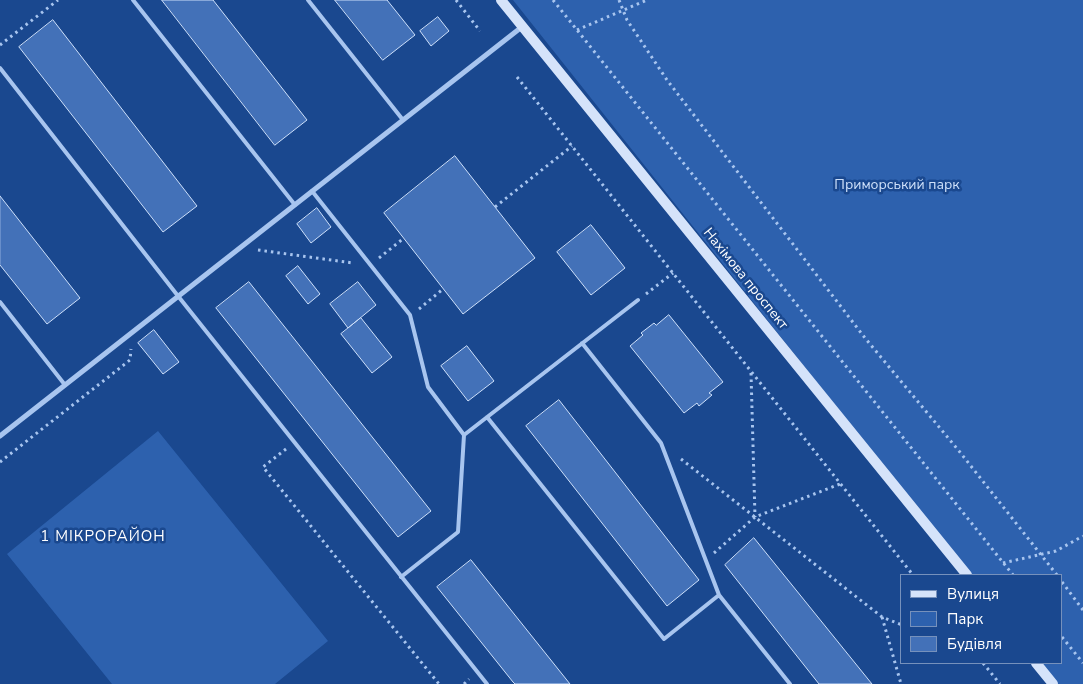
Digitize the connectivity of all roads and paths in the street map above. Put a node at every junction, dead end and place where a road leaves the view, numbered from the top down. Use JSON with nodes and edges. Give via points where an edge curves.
{"nodes":[{"id":1,"x":58,"y":0,"type":"edge"},
{"id":2,"x":133,"y":0,"type":"edge"},
{"id":3,"x":308,"y":0,"type":"edge"},
{"id":4,"x":456,"y":0,"type":"edge"},
{"id":5,"x":501,"y":0,"type":"edge"},
{"id":6,"x":553,"y":0,"type":"edge"},
{"id":7,"x":619,"y":0,"type":"edge"},
{"id":8,"x":647,"y":0,"type":"edge"},
{"id":9,"x":622,"y":11,"type":"junction"},
{"id":10,"x":523,"y":25,"type":"junction"},
{"id":11,"x":577,"y":30,"type":"junction"},
{"id":12,"x":480,"y":31,"type":"dead end"},
{"id":13,"x":0,"y":45,"type":"edge"},
{"id":14,"x":0,"y":68,"type":"edge"},
{"id":15,"x":517,"y":77,"type":"dead end"},
{"id":16,"x":403,"y":120,"type":"junction"},
{"id":17,"x":572,"y":146,"type":"junction"},
{"id":18,"x":312,"y":192,"type":"junction"},
{"id":19,"x":295,"y":205,"type":"junction"},
{"id":20,"x":495,"y":207,"type":"dead end"},
{"id":21,"x":404,"y":238,"type":"dead end"},
{"id":22,"x":240,"y":248,"type":"junction"},
{"id":23,"x":370,"y":265,"type":"junction"},
{"id":24,"x":673,"y":273,"type":"junction"},
{"id":25,"x":444,"y":289,"type":"dead end"},
{"id":26,"x":178,"y":296,"type":"junction"},
{"id":27,"x":638,"y":300,"type":"joint"},
{"id":28,"x":0,"y":302,"type":"edge"},
{"id":29,"x":410,"y":315,"type":"junction"},
{"id":30,"x":131,"y":333,"type":"junction"},
{"id":31,"x":582,"y":343,"type":"junction"},
{"id":32,"x":751,"y":371,"type":"junction"},
{"id":33,"x":65,"y":385,"type":"junction"},
{"id":34,"x":487,"y":417,"type":"junction"},
{"id":35,"x":464,"y":435,"type":"junction"},
{"id":36,"x":0,"y":436,"type":"edge"},
{"id":37,"x":294,"y":442,"type":"junction"},
{"id":38,"x":661,"y":443,"type":"junction"},
{"id":39,"x":0,"y":462,"type":"edge"},
{"id":40,"x":840,"y":484,"type":"junction"},
{"id":41,"x":755,"y":517,"type":"junction"},
{"id":42,"x":1083,"y":536,"type":"edge"},
{"id":43,"x":1040,"y":555,"type":"junction"},
{"id":44,"x":706,"y":560,"type":"junction"},
{"id":45,"x":1003,"y":563,"type":"junction"},
{"id":46,"x":912,"y":574,"type":"edge"},
{"id":47,"x":966,"y":574,"type":"edge"},
{"id":48,"x":1012,"y":574,"type":"edge"},
{"id":49,"x":1055,"y":574,"type":"edge"},
{"id":50,"x":401,"y":577,"type":"junction"},
{"id":51,"x":1063,"y":583,"type":"edge"},
{"id":52,"x":719,"y":595,"type":"junction"},
{"id":53,"x":1083,"y":610,"type":"edge"},
{"id":54,"x":882,"y":617,"type":"junction"},
{"id":55,"x":900,"y":624,"type":"edge"},
{"id":56,"x":1063,"y":638,"type":"edge"},
{"id":57,"x":1083,"y":663,"type":"edge"},
{"id":58,"x":984,"y":664,"type":"edge"},
{"id":59,"x":1037,"y":664,"type":"edge"},
{"id":60,"x":438,"y":684,"type":"edge"},
{"id":61,"x":487,"y":684,"type":"edge"},
{"id":62,"x":790,"y":684,"type":"edge"},
{"id":63,"x":901,"y":684,"type":"edge"},
{"id":64,"x":1000,"y":684,"type":"edge"},
{"id":65,"x":1053,"y":684,"type":"edge"}],
"edges":[{"from":1,"to":13,"type":"path"},
{"from":2,"to":19,"type":"lane"},
{"from":3,"to":16,"type":"lane"},
{"from":4,"to":12,"type":"path"},
{"from":5,"to":10,"type":"main road","name":"Нахімова проспект"},
{"from":6,"to":11,"type":"path"},
{"from":7,"to":9,"type":"path"},
{"from":8,"to":9,"type":"path"},
{"from":9,"to":11,"type":"path"},
{"from":9,"to":43,"type":"path","via":[[667,80],[865,338]]},
{"from":10,"to":16,"type":"street"},
{"from":10,"to":47,"type":"main road","name":"Нахімова проспект"},
{"from":11,"to":45,"type":"path"},
{"from":14,"to":26,"type":"lane"},
{"from":15,"to":17,"type":"path"},
{"from":16,"to":18,"type":"street"},
{"from":17,"to":20,"type":"path"},
{"from":17,"to":24,"type":"path"},
{"from":18,"to":19,"type":"street"},
{"from":18,"to":23,"type":"lane"},
{"from":19,"to":22,"type":"street"},
{"from":21,"to":23,"type":"path"},
{"from":22,"to":23,"type":"path"},
{"from":22,"to":26,"type":"street"},
{"from":23,"to":29,"type":"lane"},
{"from":24,"to":27,"type":"path"},
{"from":24,"to":32,"type":"path"},
{"from":25,"to":29,"type":"path"},
{"from":26,"to":30,"type":"street"},
{"from":26,"to":37,"type":"lane"},
{"from":27,"to":31,"type":"lane"},
{"from":28,"to":33,"type":"lane"},
{"from":29,"to":35,"type":"lane","via":[[428,387]]},
{"from":30,"to":33,"type":"street"},
{"from":30,"to":39,"type":"path","via":[[130,360]]},
{"from":31,"to":34,"type":"lane"},
{"from":31,"to":38,"type":"lane"},
{"from":32,"to":40,"type":"path"},
{"from":32,"to":41,"type":"path"},
{"from":33,"to":36,"type":"street"},
{"from":34,"to":35,"type":"lane"},
{"from":34,"to":52,"type":"lane","via":[[664,639]]},
{"from":35,"to":50,"type":"lane","via":[[458,532]]},
{"from":37,"to":50,"type":"lane"},
{"from":37,"to":60,"type":"path","via":[[263,467]]},
{"from":38,"to":41,"type":"path"},
{"from":38,"to":44,"type":"lane"},
{"from":40,"to":41,"type":"path"},
{"from":40,"to":46,"type":"path"},
{"from":41,"to":44,"type":"path"},
{"from":41,"to":54,"type":"path"},
{"from":42,"to":43,"type":"path"},
{"from":43,"to":45,"type":"path"},
{"from":43,"to":49,"type":"path"},
{"from":44,"to":52,"type":"lane"},
{"from":45,"to":48,"type":"path"},
{"from":50,"to":61,"type":"lane"},
{"from":51,"to":53,"type":"path"},
{"from":52,"to":62,"type":"lane"},
{"from":54,"to":55,"type":"path"},
{"from":54,"to":63,"type":"path"},
{"from":56,"to":57,"type":"path"},
{"from":58,"to":64,"type":"path"},
{"from":59,"to":65,"type":"main road"}]}
